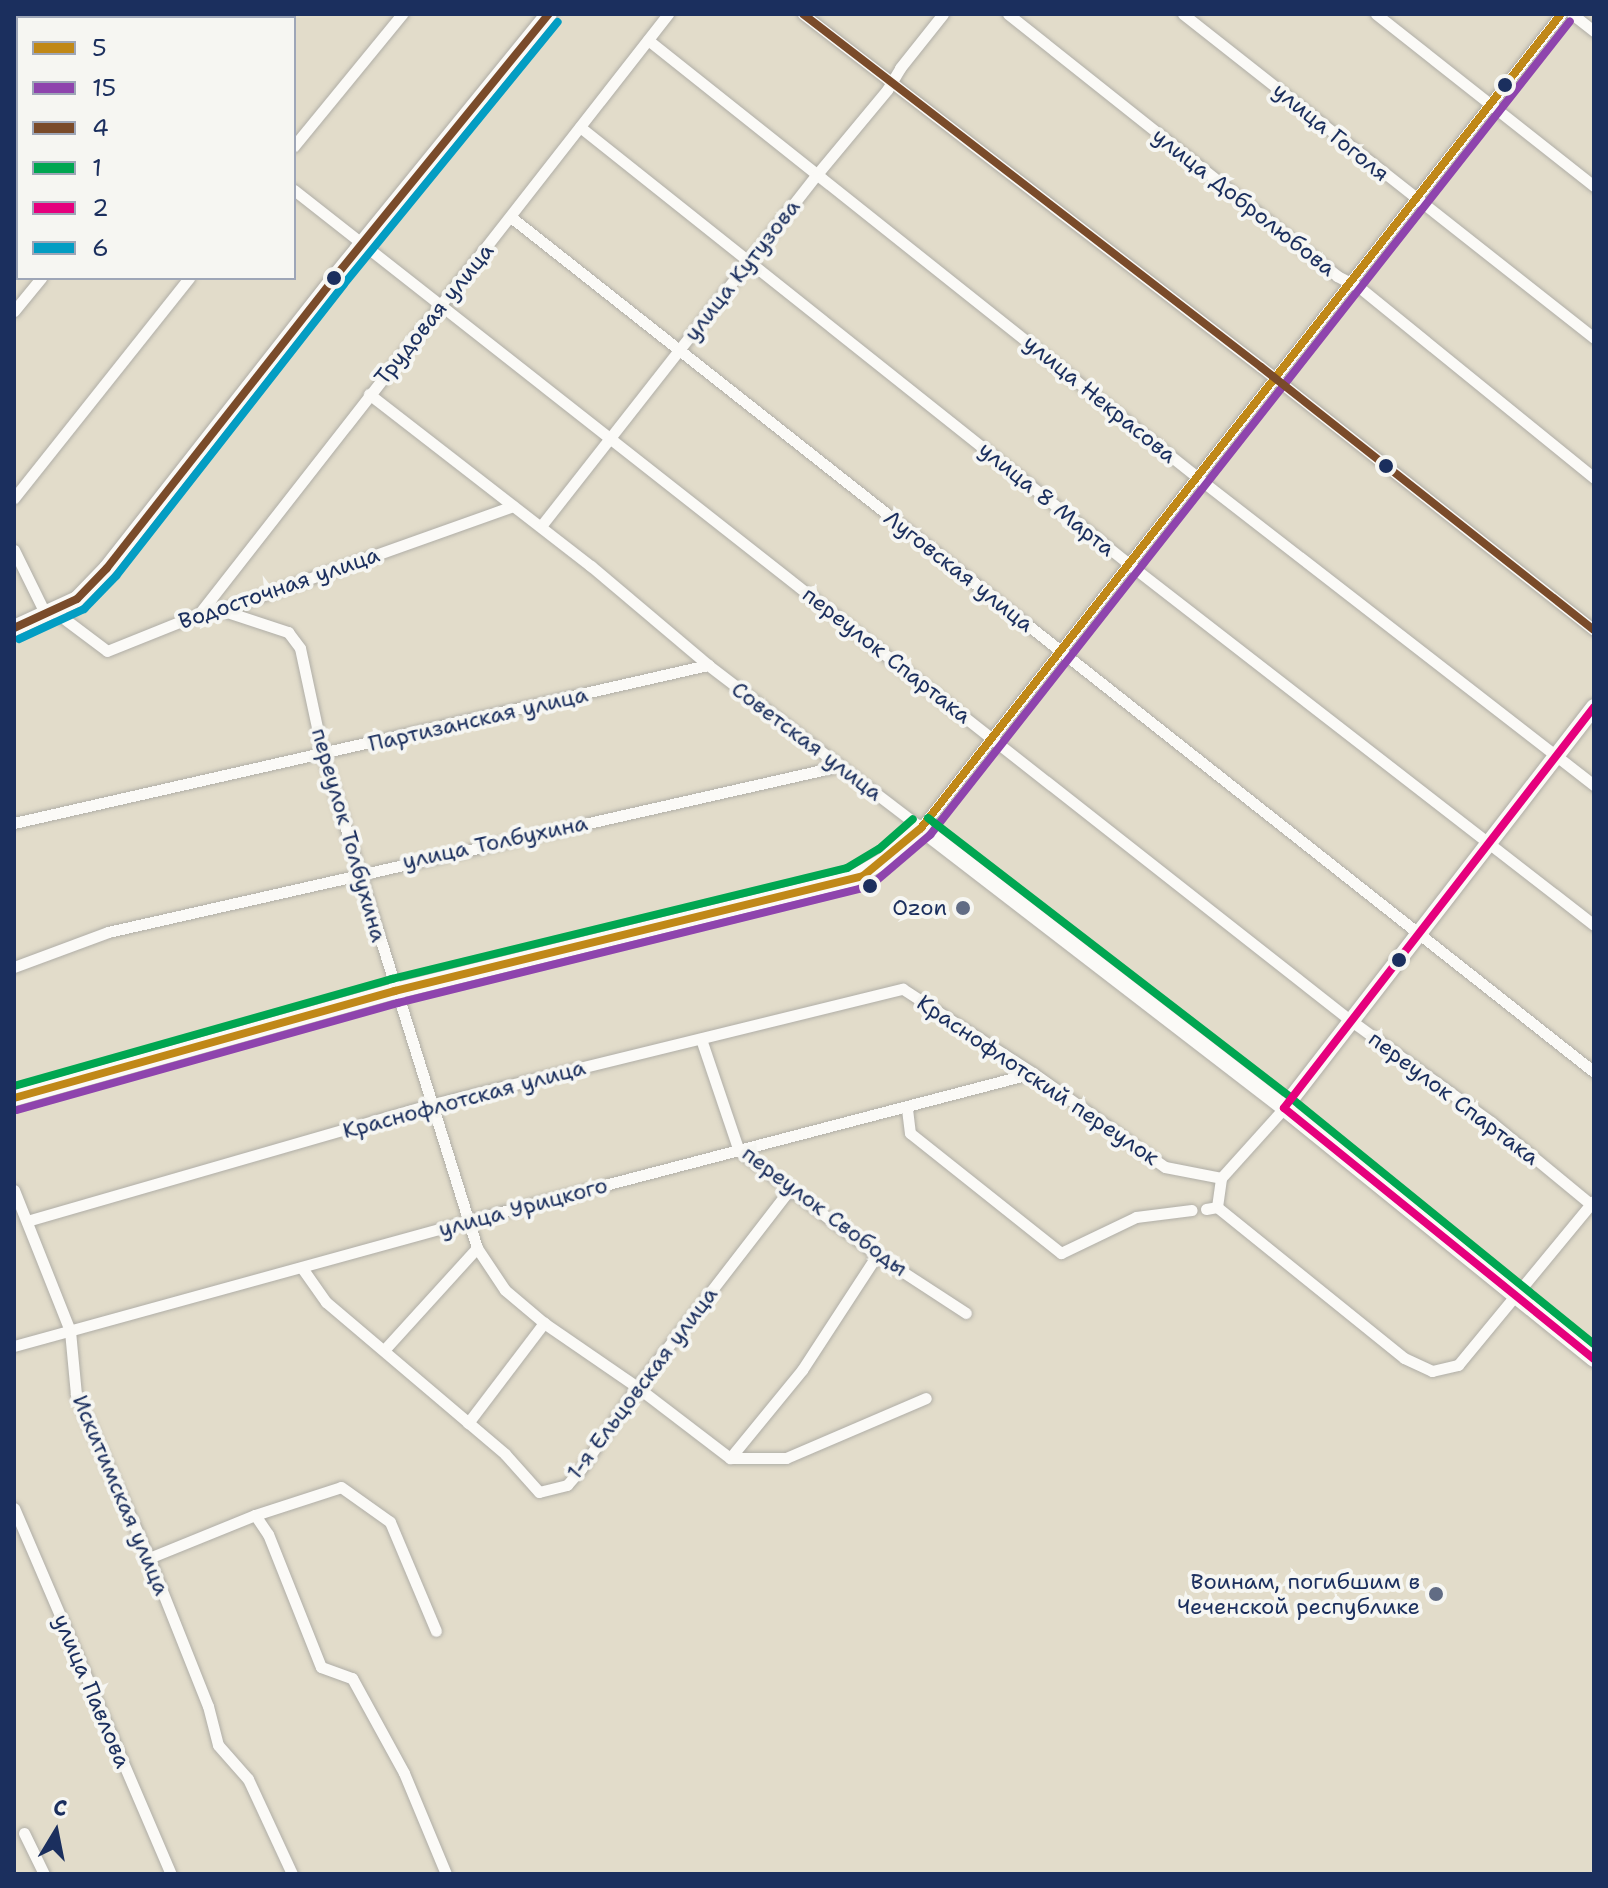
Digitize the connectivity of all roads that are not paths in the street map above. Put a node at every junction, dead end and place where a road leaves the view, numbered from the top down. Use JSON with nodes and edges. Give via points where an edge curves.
{"nodes":[{"id":1,"x":402,"y":14,"type":"edge"},
{"id":2,"x":549,"y":14,"type":"edge"},
{"id":3,"x":668,"y":14,"type":"edge"},
{"id":4,"x":804,"y":14,"type":"edge"},
{"id":5,"x":943,"y":14,"type":"edge"},
{"id":6,"x":1008,"y":14,"type":"edge"},
{"id":7,"x":1183,"y":14,"type":"edge"},
{"id":8,"x":1376,"y":14,"type":"edge"},
{"id":9,"x":1561,"y":14,"type":"edge"},
{"id":10,"x":1572,"y":14,"type":"edge"},
{"id":11,"x":1594,"y":31,"type":"edge"},
{"id":12,"x":648,"y":40,"type":"junction"},
{"id":13,"x":892,"y":84,"type":"junction"},
{"id":14,"x":1490,"y":104,"type":"junction"},
{"id":15,"x":580,"y":127,"type":"junction"},
{"id":16,"x":296,"y":144,"type":"edge"},
{"id":17,"x":818,"y":173,"type":"junction"},
{"id":18,"x":1594,"y":186,"type":"edge"},
{"id":19,"x":296,"y":192,"type":"edge"},
{"id":20,"x":1415,"y":198,"type":"junction"},
{"id":21,"x":512,"y":218,"type":"junction"},
{"id":22,"x":362,"y":243,"type":"junction"},
{"id":23,"x":749,"y":261,"type":"junction"},
{"id":24,"x":39,"y":280,"type":"edge"},
{"id":25,"x":187,"y":280,"type":"edge"},
{"id":26,"x":1349,"y":282,"type":"junction"},
{"id":27,"x":441,"y":307,"type":"junction"},
{"id":28,"x":14,"y":311,"type":"edge"},
{"id":29,"x":1594,"y":338,"type":"edge"},
{"id":30,"x":679,"y":350,"type":"junction"},
{"id":31,"x":1274,"y":377,"type":"junction"},
{"id":32,"x":369,"y":394,"type":"junction"},
{"id":33,"x":610,"y":439,"type":"junction"},
{"id":34,"x":1196,"y":476,"type":"junction"},
{"id":35,"x":1594,"y":478,"type":"edge"},
{"id":36,"x":14,"y":498,"type":"edge"},
{"id":37,"x":513,"y":506,"type":"junction"},
{"id":38,"x":541,"y":526,"type":"junction"},
{"id":39,"x":14,"y":550,"type":"edge"},
{"id":40,"x":1128,"y":563,"type":"junction"},
{"id":41,"x":221,"y":610,"type":"junction"},
{"id":42,"x":50,"y":613,"type":"junction"},
{"id":43,"x":199,"y":614,"type":"junction"},
{"id":44,"x":14,"y":628,"type":"edge"},
{"id":45,"x":1594,"y":630,"type":"edge"},
{"id":46,"x":1060,"y":650,"type":"junction"},
{"id":47,"x":708,"y":665,"type":"junction"},
{"id":48,"x":1594,"y":707,"type":"edge"},
{"id":49,"x":992,"y":737,"type":"junction"},
{"id":50,"x":323,"y":755,"type":"junction"},
{"id":51,"x":1557,"y":755,"type":"junction"},
{"id":52,"x":840,"y":766,"type":"junction"},
{"id":53,"x":1594,"y":785,"type":"edge"},
{"id":54,"x":14,"y":823,"type":"edge"},
{"id":55,"x":921,"y":828,"type":"junction"},
{"id":56,"x":1488,"y":844,"type":"junction"},
{"id":57,"x":359,"y":872,"type":"junction"},
{"id":58,"x":1594,"y":925,"type":"edge"},
{"id":59,"x":1418,"y":933,"type":"junction"},
{"id":60,"x":14,"y":967,"type":"edge"},
{"id":61,"x":903,"y":989,"type":"joint"},
{"id":62,"x":395,"y":991,"type":"junction"},
{"id":63,"x":1350,"y":1020,"type":"junction"},
{"id":64,"x":701,"y":1039,"type":"junction"},
{"id":65,"x":1594,"y":1072,"type":"edge"},
{"id":66,"x":1033,"y":1073,"type":"junction"},
{"id":67,"x":14,"y":1098,"type":"edge"},
{"id":68,"x":429,"y":1105,"type":"junction"},
{"id":69,"x":1284,"y":1108,"type":"junction"},
{"id":70,"x":907,"y":1109,"type":"junction"},
{"id":71,"x":739,"y":1151,"type":"junction"},
{"id":72,"x":1221,"y":1178,"type":"junction"},
{"id":73,"x":14,"y":1190,"type":"edge"},
{"id":74,"x":789,"y":1190,"type":"junction"},
{"id":75,"x":1593,"y":1204,"type":"edge"},
{"id":76,"x":1192,"y":1210,"type":"dead end"},
{"id":77,"x":27,"y":1221,"type":"junction"},
{"id":78,"x":467,"y":1221,"type":"junction"},
{"id":79,"x":477,"y":1248,"type":"junction"},
{"id":80,"x":877,"y":1255,"type":"junction"},
{"id":81,"x":302,"y":1268,"type":"junction"},
{"id":82,"x":1514,"y":1296,"type":"junction"},
{"id":83,"x":966,"y":1313,"type":"dead end"},
{"id":84,"x":544,"y":1323,"type":"junction"},
{"id":85,"x":70,"y":1331,"type":"junction"},
{"id":86,"x":14,"y":1346,"type":"edge"},
{"id":87,"x":385,"y":1349,"type":"junction"},
{"id":88,"x":1594,"y":1359,"type":"edge"},
{"id":89,"x":637,"y":1387,"type":"junction"},
{"id":90,"x":926,"y":1398,"type":"dead end"},
{"id":91,"x":468,"y":1423,"type":"junction"},
{"id":92,"x":730,"y":1458,"type":"junction"},
{"id":93,"x":14,"y":1508,"type":"edge"},
{"id":94,"x":255,"y":1515,"type":"junction"},
{"id":95,"x":149,"y":1558,"type":"junction"},
{"id":96,"x":436,"y":1631,"type":"dead end"},
{"id":97,"x":24,"y":1833,"type":"dead end"},
{"id":98,"x":44,"y":1874,"type":"edge"},
{"id":99,"x":171,"y":1874,"type":"edge"},
{"id":100,"x":292,"y":1874,"type":"edge"},
{"id":101,"x":446,"y":1874,"type":"edge"}],
"edges":[{"from":1,"to":16,"type":"street"},
{"from":2,"to":22,"type":"street"},
{"from":3,"to":12,"type":"street","name":"Трудовая улица"},
{"from":4,"to":13,"type":"street"},
{"from":5,"to":13,"type":"street","name":"улица Кутузова"},
{"from":6,"to":26,"type":"street","name":"улица Добролюбова"},
{"from":7,"to":20,"type":"street","name":"улица Гоголя"},
{"from":8,"to":14,"type":"street"},
{"from":9,"to":14,"type":"street"},
{"from":10,"to":11,"type":"street"},
{"from":12,"to":15,"type":"street","name":"Трудовая улица"},
{"from":12,"to":17,"type":"street","name":"улица Некрасова"},
{"from":13,"to":17,"type":"street","name":"улица Кутузова"},
{"from":13,"to":31,"type":"street"},
{"from":14,"to":18,"type":"street"},
{"from":14,"to":20,"type":"street"},
{"from":15,"to":21,"type":"street","name":"Трудовая улица"},
{"from":15,"to":23,"type":"street","name":"улица 8 Марта"},
{"from":17,"to":23,"type":"street","name":"улица Кутузова"},
{"from":17,"to":34,"type":"street","name":"улица Некрасова"},
{"from":19,"to":22,"type":"street","name":"переулок Спартака"},
{"from":20,"to":26,"type":"street"},
{"from":20,"to":29,"type":"street","name":"улица Гоголя"},
{"from":21,"to":27,"type":"street","name":"Трудовая улица"},
{"from":21,"to":30,"type":"street","name":"Луговская улица"},
{"from":22,"to":27,"type":"street","name":"переулок Спартака"},
{"from":22,"to":42,"type":"street","via":[[107,568],[77,599]]},
{"from":23,"to":30,"type":"street","name":"улица Кутузова"},
{"from":23,"to":40,"type":"street","name":"улица 8 Марта"},
{"from":24,"to":28,"type":"street"},
{"from":25,"to":36,"type":"street"},
{"from":26,"to":31,"type":"street"},
{"from":26,"to":35,"type":"street","name":"улица Добролюбова"},
{"from":27,"to":32,"type":"street","name":"Трудовая улица"},
{"from":27,"to":33,"type":"street","name":"переулок Спартака"},
{"from":30,"to":33,"type":"street","name":"улица Кутузова"},
{"from":30,"to":46,"type":"street","name":"Луговская улица"},
{"from":31,"to":34,"type":"street"},
{"from":31,"to":45,"type":"street"},
{"from":32,"to":37,"type":"street","name":"Советская улица"},
{"from":32,"to":43,"type":"street","name":"Трудовая улица"},
{"from":33,"to":38,"type":"street","name":"улица Кутузова"},
{"from":33,"to":49,"type":"street","name":"переулок Спартака"},
{"from":34,"to":40,"type":"street"},
{"from":34,"to":51,"type":"street","name":"улица Некрасова"},
{"from":37,"to":38,"type":"street","name":"Советская улица"},
{"from":37,"to":41,"type":"street","name":"Водосточная улица"},
{"from":38,"to":47,"type":"street","name":"Советская улица"},
{"from":39,"to":42,"type":"street"},
{"from":40,"to":46,"type":"street"},
{"from":40,"to":56,"type":"street","name":"улица 8 Марта"},
{"from":41,"to":43,"type":"street","name":"Водосточная улица"},
{"from":41,"to":50,"type":"street","name":"переулок Толбухина","via":[[288,632],[300,648]]},
{"from":42,"to":43,"type":"street","name":"Водосточная улица","via":[[107,651]]},
{"from":42,"to":44,"type":"street"},
{"from":46,"to":49,"type":"street"},
{"from":46,"to":59,"type":"street","name":"Луговская улица"},
{"from":47,"to":50,"type":"street","name":"Партизанская улица"},
{"from":47,"to":52,"type":"street","name":"Советская улица"},
{"from":48,"to":51,"type":"street"},
{"from":49,"to":55,"type":"street"},
{"from":49,"to":63,"type":"street","name":"переулок Спартака"},
{"from":50,"to":54,"type":"street","name":"Партизанская улица"},
{"from":50,"to":57,"type":"street","name":"переулок Толбухина"},
{"from":51,"to":53,"type":"street","name":"улица Некрасова"},
{"from":51,"to":56,"type":"street"},
{"from":52,"to":55,"type":"street","name":"Советская улица"},
{"from":52,"to":57,"type":"street","name":"улица Толбухина"},
{"from":55,"to":62,"type":"street","via":[[863,876]]},
{"from":55,"to":69,"type":"street","name":"Советская улица"},
{"from":56,"to":58,"type":"street","name":"улица 8 Марта"},
{"from":56,"to":59,"type":"street"},
{"from":57,"to":60,"type":"street","name":"улица Толбухина","via":[[108,932]]},
{"from":57,"to":62,"type":"street","name":"переулок Толбухина"},
{"from":59,"to":63,"type":"street"},
{"from":59,"to":65,"type":"street","name":"Луговская улица"},
{"from":61,"to":64,"type":"street","name":"Краснофлотская улица"},
{"from":61,"to":66,"type":"street","name":"Краснофлотский переулок"},
{"from":62,"to":67,"type":"street"},
{"from":62,"to":68,"type":"street","name":"переулок Толбухина"},
{"from":63,"to":69,"type":"street"},
{"from":63,"to":75,"type":"street","name":"переулок Спартака"},
{"from":64,"to":68,"type":"street","name":"Краснофлотская улица"},
{"from":64,"to":71,"type":"street","name":"переулок Свободы"},
{"from":66,"to":70,"type":"street","name":"улица Урицкого"},
{"from":66,"to":72,"type":"street","name":"Краснофлотский переулок","via":[[1165,1167]]},
{"from":68,"to":77,"type":"street","name":"Краснофлотская улица"},
{"from":68,"to":78,"type":"street","name":"переулок Толбухина"},
{"from":69,"to":72,"type":"street"},
{"from":69,"to":82,"type":"street","name":"Советская улица"},
{"from":70,"to":71,"type":"street","name":"улица Урицкого"},
{"from":70,"to":76,"type":"street","via":[[910,1133],[1061,1253],[1136,1217]]},
{"from":71,"to":74,"type":"street","name":"переулок Свободы"},
{"from":71,"to":78,"type":"street","name":"улица Урицкого"},
{"from":72,"to":82,"type":"street","via":[[1211,1208],[1404,1358],[1432,1371],[1458,1365]]},
{"from":73,"to":77,"type":"street","name":"Искитимская улица"},
{"from":74,"to":80,"type":"street","name":"переулок Свободы"},
{"from":74,"to":89,"type":"street","name":"1-я Ельцовская улица"},
{"from":75,"to":82,"type":"street"},
{"from":77,"to":85,"type":"street","name":"Искитимская улица"},
{"from":78,"to":79,"type":"street","name":"переулок Толбухина"},
{"from":78,"to":81,"type":"street","name":"улица Урицкого"},
{"from":79,"to":84,"type":"street","name":"переулок Толбухина","via":[[505,1290]]},
{"from":79,"to":87,"type":"street"},
{"from":80,"to":83,"type":"street","name":"переулок Свободы"},
{"from":80,"to":92,"type":"street","via":[[802,1370]]},
{"from":81,"to":85,"type":"street","name":"улица Урицкого"},
{"from":81,"to":87,"type":"street","name":"1-я Ельцовская улица","via":[[326,1302]]},
{"from":82,"to":88,"type":"street","name":"Советская улица"},
{"from":84,"to":89,"type":"street","name":"переулок Толбухина"},
{"from":84,"to":91,"type":"street"},
{"from":85,"to":86,"type":"street","name":"улица Урицкого"},
{"from":85,"to":95,"type":"street","name":"Искитимская улица","via":[[76,1394]]},
{"from":87,"to":91,"type":"street","name":"1-я Ельцовская улица"},
{"from":89,"to":91,"type":"street","name":"1-я Ельцовская улица","via":[[567,1485],[539,1492]]},
{"from":89,"to":92,"type":"street","name":"переулок Толбухина"},
{"from":90,"to":92,"type":"street","via":[[786,1458]]},
{"from":93,"to":99,"type":"street","name":"улица Павлова"},
{"from":94,"to":95,"type":"street"},
{"from":94,"to":96,"type":"street","via":[[341,1487],[390,1522]]},
{"from":94,"to":101,"type":"street","via":[[268,1534],[321,1667],[352,1678],[404,1773]]},
{"from":95,"to":100,"type":"street","name":"Искитимская улица","via":[[208,1706],[218,1745],[248,1779]]},
{"from":97,"to":98,"type":"street"}]}
